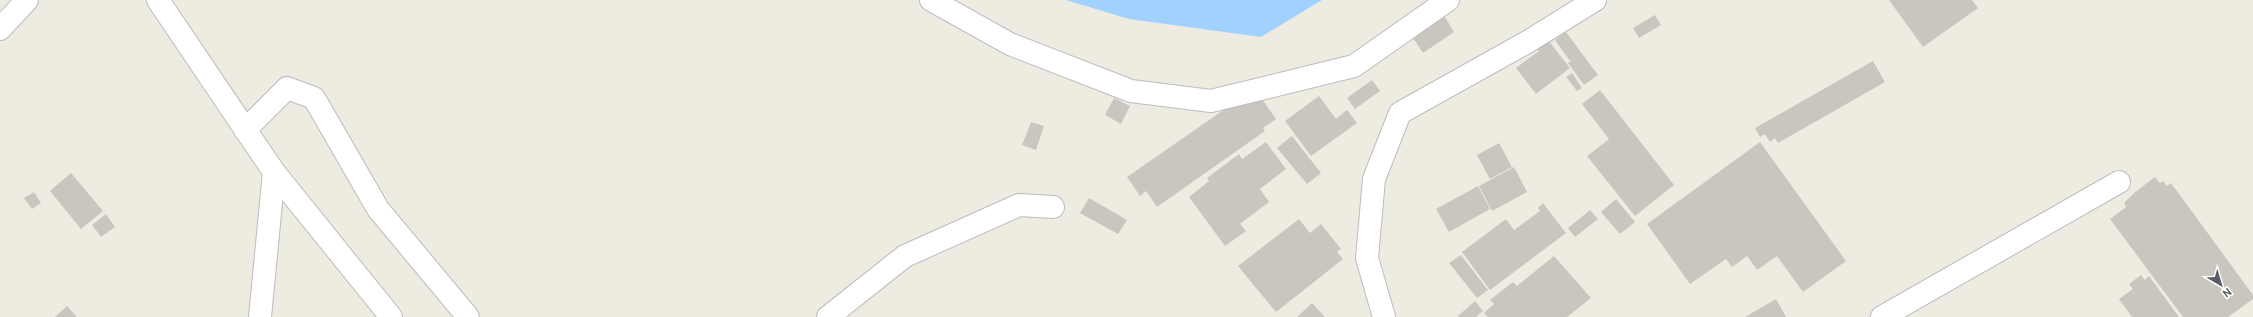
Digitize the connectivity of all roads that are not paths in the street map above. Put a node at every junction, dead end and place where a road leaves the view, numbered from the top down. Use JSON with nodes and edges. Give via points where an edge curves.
{"nodes":[{"id":1,"x":27,"y":0,"type":"edge"},
{"id":2,"x":158,"y":0,"type":"edge"},
{"id":3,"x":931,"y":0,"type":"edge"},
{"id":4,"x":1448,"y":0,"type":"edge"},
{"id":5,"x":1595,"y":0,"type":"edge"},
{"id":6,"x":0,"y":29,"type":"edge"},
{"id":7,"x":245,"y":130,"type":"junction"},
{"id":8,"x":274,"y":172,"type":"junction"},
{"id":9,"x":2119,"y":182,"type":"dead end"},
{"id":10,"x":1053,"y":207,"type":"dead end"},
{"id":11,"x":260,"y":317,"type":"edge"},
{"id":12,"x":391,"y":317,"type":"edge"},
{"id":13,"x":468,"y":317,"type":"edge"},
{"id":14,"x":828,"y":317,"type":"edge"},
{"id":15,"x":1384,"y":317,"type":"edge"},
{"id":16,"x":1882,"y":317,"type":"edge"}],
"edges":[{"from":1,"to":6,"type":"street"},
{"from":2,"to":7,"type":"street"},
{"from":3,"to":4,"type":"street","via":[[1010,44],[1131,91],[1211,101],[1354,66]]},
{"from":5,"to":15,"type":"street","via":[[1529,41],[1400,113],[1374,180],[1367,258]]},
{"from":7,"to":8,"type":"street"},
{"from":7,"to":13,"type":"street","via":[[287,88],[314,98],[378,209]]},
{"from":8,"to":11,"type":"street"},
{"from":8,"to":12,"type":"street"},
{"from":9,"to":16,"type":"street"},
{"from":10,"to":14,"type":"street","via":[[1019,205],[905,256]]}]}
